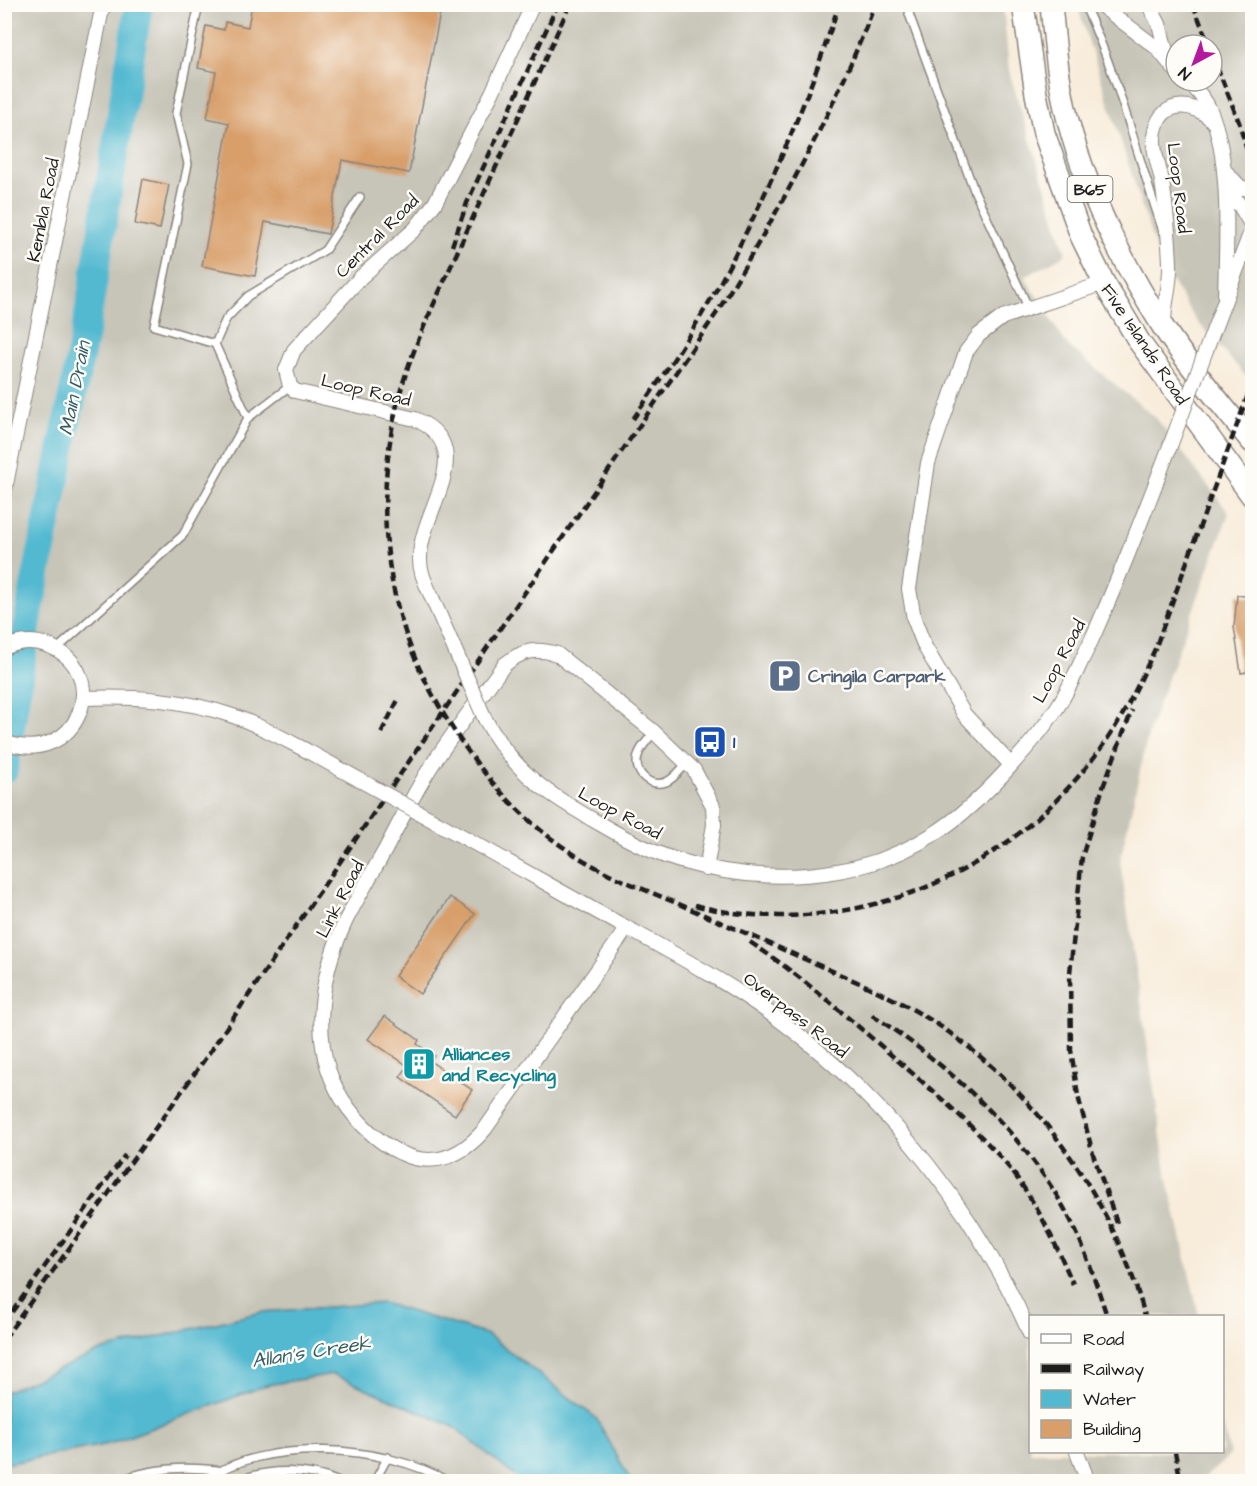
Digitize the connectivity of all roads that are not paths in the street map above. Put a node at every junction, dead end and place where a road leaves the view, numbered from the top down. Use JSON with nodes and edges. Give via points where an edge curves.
{"nodes":[{"id":1,"x":103,"y":4,"type":"edge"},
{"id":2,"x":199,"y":4,"type":"edge"},
{"id":3,"x":533,"y":4,"type":"edge"},
{"id":4,"x":913,"y":4,"type":"edge"},
{"id":5,"x":1023,"y":4,"type":"edge"},
{"id":6,"x":1051,"y":4,"type":"edge"},
{"id":7,"x":1084,"y":4,"type":"edge"},
{"id":8,"x":1099,"y":4,"type":"edge"},
{"id":9,"x":1149,"y":6,"type":"edge"},
{"id":10,"x":1168,"y":33,"type":"edge"},
{"id":11,"x":1164,"y":39,"type":"edge"},
{"id":12,"x":1164,"y":57,"type":"edge"},
{"id":13,"x":1197,"y":93,"type":"edge"},
{"id":14,"x":1200,"y":93,"type":"edge"},
{"id":15,"x":1206,"y":104,"type":"junction"},
{"id":16,"x":1215,"y":124,"type":"junction"},
{"id":17,"x":1224,"y":165,"type":"junction"},
{"id":18,"x":1252,"y":190,"type":"edge"},
{"id":19,"x":360,"y":197,"type":"dead end"},
{"id":20,"x":1252,"y":227,"type":"edge"},
{"id":21,"x":1169,"y":247,"type":"junction"},
{"id":22,"x":1104,"y":283,"type":"junction"},
{"id":23,"x":1225,"y":298,"type":"junction"},
{"id":24,"x":1029,"y":309,"type":"junction"},
{"id":25,"x":1164,"y":328,"type":"junction"},
{"id":26,"x":216,"y":344,"type":"junction"},
{"id":27,"x":290,"y":386,"type":"junction"},
{"id":28,"x":248,"y":418,"type":"junction"},
{"id":29,"x":1252,"y":442,"type":"edge"},
{"id":30,"x":4,"y":494,"type":"edge"},
{"id":31,"x":1252,"y":496,"type":"edge"},
{"id":32,"x":5,"y":645,"type":"edge"},
{"id":33,"x":57,"y":649,"type":"junction"},
{"id":34,"x":83,"y":698,"type":"junction"},
{"id":35,"x":654,"y":732,"type":"junction"},
{"id":36,"x":4,"y":742,"type":"edge"},
{"id":37,"x":687,"y":763,"type":"junction"},
{"id":38,"x":1011,"y":765,"type":"junction"},
{"id":39,"x":706,"y":869,"type":"junction"},
{"id":40,"x":627,"y":928,"type":"junction"},
{"id":41,"x":1029,"y":1332,"type":"edge"},
{"id":42,"x":1077,"y":1453,"type":"edge"},
{"id":43,"x":388,"y":1457,"type":"junction"},
{"id":44,"x":217,"y":1470,"type":"junction"},
{"id":45,"x":116,"y":1482,"type":"edge"},
{"id":46,"x":202,"y":1482,"type":"edge"},
{"id":47,"x":235,"y":1482,"type":"edge"},
{"id":48,"x":339,"y":1482,"type":"edge"},
{"id":49,"x":374,"y":1482,"type":"edge"},
{"id":50,"x":449,"y":1482,"type":"edge"},
{"id":51,"x":1088,"y":1482,"type":"edge"}],
"edges":[{"from":1,"to":30,"type":"street","name":"Kembla Road"},
{"from":2,"to":26,"type":"lane","via":[[176,112],[188,164],[154,326]]},
{"from":3,"to":27,"type":"street","name":"Central Road","via":[[435,203],[415,229],[361,277],[294,350],[286,370]]},
{"from":4,"to":24,"type":"lane","via":[[909,15],[974,190]]},
{"from":5,"to":22,"type":"main road","name":"Five Islands Road","number":"B65","via":[[1044,133],[1081,236]]},
{"from":6,"to":25,"type":"main road","name":"Five Islands Road","number":"B65","via":[[1058,74],[1086,178],[1117,247]]},
{"from":7,"to":21,"type":"lane","via":[[1116,80]]},
{"from":8,"to":12,"type":"street"},
{"from":9,"to":10,"type":"street"},
{"from":9,"to":11,"type":"street"},
{"from":13,"to":15,"type":"street","name":"Loop Road"},
{"from":14,"to":15,"type":"street"},
{"from":15,"to":16,"type":"street","name":"Loop Road"},
{"from":16,"to":17,"type":"street","name":"Loop Road"},
{"from":16,"to":21,"type":"street","name":"Loop Road","via":[[1202,112],[1185,106],[1169,111],[1157,125],[1154,139]]},
{"from":17,"to":18,"type":"street","via":[[1236,184]]},
{"from":17,"to":20,"type":"street","via":[[1234,196]]},
{"from":17,"to":23,"type":"street","name":"Loop Road"},
{"from":19,"to":26,"type":"lane","via":[[325,250],[248,296],[226,319]]},
{"from":20,"to":23,"type":"street","name":"Loop Road"},
{"from":21,"to":25,"type":"street","name":"Loop Road"},
{"from":22,"to":24,"type":"street"},
{"from":22,"to":31,"type":"main road","name":"Five Islands Road","number":"B65","via":[[1140,343]]},
{"from":23,"to":38,"type":"street","name":"Loop Road","bridge":true,"via":[[1109,602],[1058,707]]},
{"from":24,"to":38,"type":"street","via":[[1003,317],[979,335],[966,352],[928,463],[909,589],[914,618],[939,674],[964,714]]},
{"from":25,"to":29,"type":"main road","name":"Five Islands Road","number":"B65"},
{"from":26,"to":28,"type":"lane"},
{"from":27,"to":28,"type":"lane"},
{"from":27,"to":39,"type":"street","name":"Loop Road","bridge":true,"via":[[303,394],[415,419],[440,437],[447,467],[426,528],[420,567],[485,719],[500,744],[521,770],[561,802],[636,844]]},
{"from":28,"to":33,"type":"lane","via":[[183,535]]},
{"from":32,"to":33,"type":"street","via":[[41,643]]},
{"from":33,"to":34,"type":"street","via":[[77,670]]},
{"from":34,"to":36,"type":"street","via":[[70,730],[56,742],[39,748],[20,748]]},
{"from":34,"to":40,"type":"street","name":"Overpass Road","bridge":true,"via":[[157,699],[194,704],[233,716],[311,753]]},
{"from":35,"to":37,"type":"street","name":"Link Road"},
{"from":35,"to":37,"type":"lane","via":[[637,758],[642,777],[663,783]]},
{"from":35,"to":40,"type":"street","name":"Link Road","via":[[557,654],[530,650],[504,665],[429,770],[346,920],[326,977],[322,1006],[324,1060],[332,1082],[355,1116],[387,1146],[403,1155],[438,1159],[466,1149],[485,1129]]},
{"from":37,"to":39,"type":"street","name":"Link Road","via":[[713,806],[714,825]]},
{"from":38,"to":39,"type":"street","name":"Loop Road","via":[[986,792],[933,835],[904,851],[858,867],[784,877]]},
{"from":40,"to":41,"type":"street","name":"Overpass Road","via":[[676,954],[786,1025],[884,1115],[961,1208],[991,1256]]},
{"from":42,"to":51,"type":"street"},
{"from":43,"to":44,"type":"lane","via":[[355,1452],[289,1453],[263,1456]]},
{"from":43,"to":49,"type":"lane"},
{"from":43,"to":50,"type":"lane"},
{"from":44,"to":45,"type":"lane","via":[[158,1470]]},
{"from":44,"to":46,"type":"lane"},
{"from":47,"to":48,"type":"lane","via":[[287,1471]]}]}
